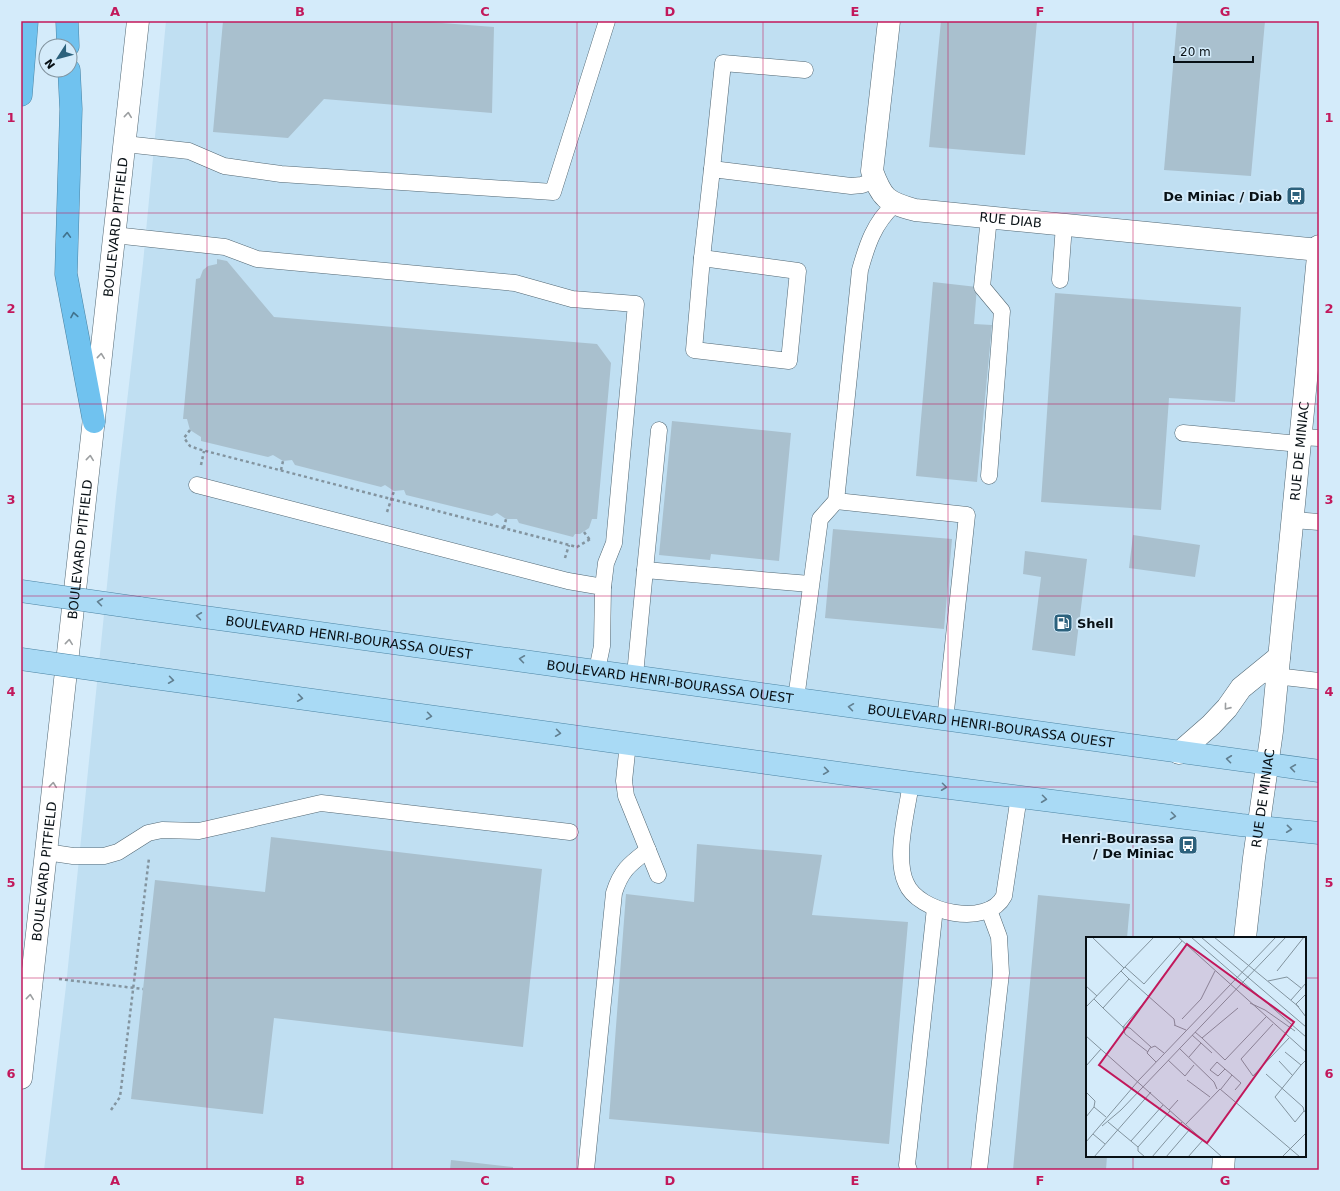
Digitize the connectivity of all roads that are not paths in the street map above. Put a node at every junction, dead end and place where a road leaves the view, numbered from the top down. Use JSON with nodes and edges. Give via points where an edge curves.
{"nodes":[{"id":1,"x":28,"y":21,"type":"edge"},
{"id":2,"x":67,"y":21,"type":"edge"},
{"id":3,"x":138,"y":21,"type":"edge"},
{"id":4,"x":607,"y":21,"type":"edge"},
{"id":5,"x":889,"y":21,"type":"edge"},
{"id":6,"x":68,"y":38,"type":"edge"},
{"id":7,"x":805,"y":70,"type":"dead end"},
{"id":8,"x":69,"y":78,"type":"edge"},
{"id":9,"x":21,"y":95,"type":"edge"},
{"id":10,"x":125,"y":144,"type":"junction"},
{"id":11,"x":712,"y":170,"type":"junction"},
{"id":12,"x":876,"y":180,"type":"junction"},
{"id":13,"x":894,"y":205,"type":"junction"},
{"id":14,"x":989,"y":218,"type":"junction"},
{"id":15,"x":1064,"y":225,"type":"junction"},
{"id":16,"x":114,"y":235,"type":"junction"},
{"id":17,"x":1319,"y":246,"type":"edge"},
{"id":18,"x":1319,"y":250,"type":"edge"},
{"id":19,"x":702,"y":258,"type":"junction"},
{"id":20,"x":1060,"y":280,"type":"dead end"},
{"id":21,"x":1317,"y":292,"type":"edge"},
{"id":22,"x":94,"y":422,"type":"junction"},
{"id":23,"x":659,"y":430,"type":"dead end"},
{"id":24,"x":1182,"y":433,"type":"dead end"},
{"id":25,"x":1306,"y":440,"type":"edge"},
{"id":26,"x":989,"y":476,"type":"dead end"},
{"id":27,"x":197,"y":485,"type":"dead end"},
{"id":28,"x":836,"y":501,"type":"junction"},
{"id":29,"x":1293,"y":520,"type":"junction"},
{"id":30,"x":1319,"y":522,"type":"edge"},
{"id":31,"x":644,"y":570,"type":"junction"},
{"id":32,"x":810,"y":584,"type":"junction"},
{"id":33,"x":603,"y":586,"type":"junction"},
{"id":34,"x":21,"y":591,"type":"edge"},
{"id":35,"x":21,"y":659,"type":"edge"},
{"id":36,"x":1272,"y":669,"type":"junction"},
{"id":37,"x":597,"y":670,"type":"junction"},
{"id":38,"x":635,"y":676,"type":"junction"},
{"id":39,"x":1319,"y":681,"type":"edge"},
{"id":40,"x":796,"y":699,"type":"junction"},
{"id":41,"x":945,"y":720,"type":"junction"},
{"id":42,"x":628,"y":743,"type":"junction"},
{"id":43,"x":1179,"y":753,"type":"junction"},
{"id":44,"x":1268,"y":764,"type":"junction"},
{"id":45,"x":1319,"y":771,"type":"edge"},
{"id":46,"x":911,"y":783,"type":"junction"},
{"id":47,"x":1019,"y":796,"type":"junction"},
{"id":48,"x":1259,"y":826,"type":"junction"},
{"id":49,"x":570,"y":832,"type":"dead end"},
{"id":50,"x":1319,"y":833,"type":"edge"},
{"id":51,"x":648,"y":850,"type":"junction"},
{"id":52,"x":46,"y":852,"type":"junction"},
{"id":53,"x":658,"y":876,"type":"dead end"},
{"id":54,"x":935,"y":908,"type":"junction"},
{"id":55,"x":989,"y":910,"type":"junction"},
{"id":56,"x":1245,"y":937,"type":"edge"},
{"id":57,"x":21,"y":1078,"type":"edge"},
{"id":58,"x":1224,"y":1157,"type":"edge"},
{"id":59,"x":586,"y":1170,"type":"edge"},
{"id":60,"x":909,"y":1170,"type":"edge"},
{"id":61,"x":979,"y":1170,"type":"edge"},
{"id":62,"x":1223,"y":1170,"type":"edge"}],
"edges":[{"from":1,"to":9,"type":"highway"},
{"from":2,"to":6,"type":"highway"},
{"from":10,"to":3,"type":"street","name":"BOULEVARD PITFIELD","one_way":true},
{"from":4,"to":10,"type":"lane","via":[[553,192],[281,174],[224,166],[189,151]]},
{"from":5,"to":12,"type":"street","via":[[872,171]]},
{"from":7,"to":11,"type":"lane","via":[[723,63]]},
{"from":22,"to":8,"type":"highway","one_way":true,"via":[[66,274],[71,109]]},
{"from":10,"to":16,"type":"street","name":"BOULEVARD PITFIELD"},
{"from":11,"to":12,"type":"lane","via":[[851,186]]},
{"from":11,"to":19,"type":"lane"},
{"from":12,"to":13,"type":"street","via":[[879,190]]},
{"from":13,"to":14,"type":"street","name":"RUE DIAB","via":[[915,210]]},
{"from":13,"to":28,"type":"lane","via":[[874,229],[860,270]]},
{"from":14,"to":15,"type":"street","name":"RUE DIAB"},
{"from":14,"to":26,"type":"lane","via":[[982,287],[1002,311]]},
{"from":15,"to":18,"type":"street","name":"RUE DIAB"},
{"from":15,"to":20,"type":"lane"},
{"from":22,"to":16,"type":"street","name":"BOULEVARD PITFIELD","one_way":true},
{"from":16,"to":33,"type":"lane","via":[[225,247],[257,259],[515,283],[572,299],[636,304],[614,543],[606,563]]},
{"from":17,"to":18,"type":"street","name":"RUE DE MINIAC"},
{"from":18,"to":21,"type":"street","name":"RUE DE MINIAC"},
{"from":19,"to":19,"type":"lane","via":[[694,350],[789,361],[798,271]]},
{"from":21,"to":25,"type":"street","name":"RUE DE MINIAC"},
{"from":52,"to":22,"type":"street","name":"BOULEVARD PITFIELD","one_way":true},
{"from":23,"to":31,"type":"lane"},
{"from":24,"to":25,"type":"lane"},
{"from":25,"to":29,"type":"street","name":"RUE DE MINIAC"},
{"from":27,"to":33,"type":"lane","via":[[568,581]]},
{"from":28,"to":32,"type":"lane","via":[[820,519]]},
{"from":28,"to":41,"type":"lane","via":[[967,515]]},
{"from":29,"to":30,"type":"lane"},
{"from":29,"to":36,"type":"street","name":"RUE DE MINIAC"},
{"from":31,"to":32,"type":"lane"},
{"from":31,"to":38,"type":"lane"},
{"from":32,"to":40,"type":"lane"},
{"from":33,"to":37,"type":"lane","via":[[602,646]]},
{"from":37,"to":34,"type":"main road","name":"BOULEVARD HENRI-BOURASSA OUEST","one_way":true,"bridge":true},
{"from":35,"to":42,"type":"main road","one_way":true,"bridge":true},
{"from":36,"to":39,"type":"lane"},
{"from":36,"to":43,"type":"street","one_way":true,"via":[[1241,688],[1211,725]]},
{"from":36,"to":44,"type":"street","name":"RUE DE MINIAC"},
{"from":37,"to":38,"type":"main road","name":"BOULEVARD HENRI-BOURASSA OUEST"},
{"from":38,"to":40,"type":"main road","name":"BOULEVARD HENRI-BOURASSA OUEST"},
{"from":41,"to":40,"type":"main road","name":"BOULEVARD HENRI-BOURASSA OUEST","one_way":true},
{"from":41,"to":43,"type":"main road","name":"BOULEVARD HENRI-BOURASSA OUEST"},
{"from":42,"to":46,"type":"main road","one_way":true},
{"from":42,"to":51,"type":"lane","via":[[624,782],[626,796]]},
{"from":44,"to":43,"type":"main road","name":"BOULEVARD HENRI-BOURASSA OUEST","one_way":true},
{"from":45,"to":44,"type":"main road","name":"BOULEVARD HENRI-BOURASSA OUEST","one_way":true},
{"from":44,"to":48,"type":"street","name":"RUE DE MINIAC"},
{"from":46,"to":47,"type":"main road","one_way":true},
{"from":46,"to":54,"type":"lane","via":[[901,851],[905,883],[913,895]]},
{"from":47,"to":48,"type":"main road","one_way":true},
{"from":47,"to":55,"type":"lane","via":[[1004,896],[1000,904]]},
{"from":48,"to":50,"type":"main road","one_way":true},
{"from":48,"to":56,"type":"street","name":"RUE DE MINIAC"},
{"from":49,"to":52,"type":"lane","via":[[321,803],[199,832],[162,830],[148,833],[118,852],[104,856],[73,856]]},
{"from":51,"to":53,"type":"lane"},
{"from":51,"to":59,"type":"lane","via":[[626,867],[618,879],[614,893]]},
{"from":57,"to":52,"type":"street","name":"BOULEVARD PITFIELD","one_way":true},
{"from":54,"to":55,"type":"lane","via":[[947,912],[970,913]]},
{"from":54,"to":60,"type":"lane","via":[[907,1166]]},
{"from":55,"to":61,"type":"lane","via":[[998,937],[1001,973]]},
{"from":58,"to":62,"type":"street"}]}
